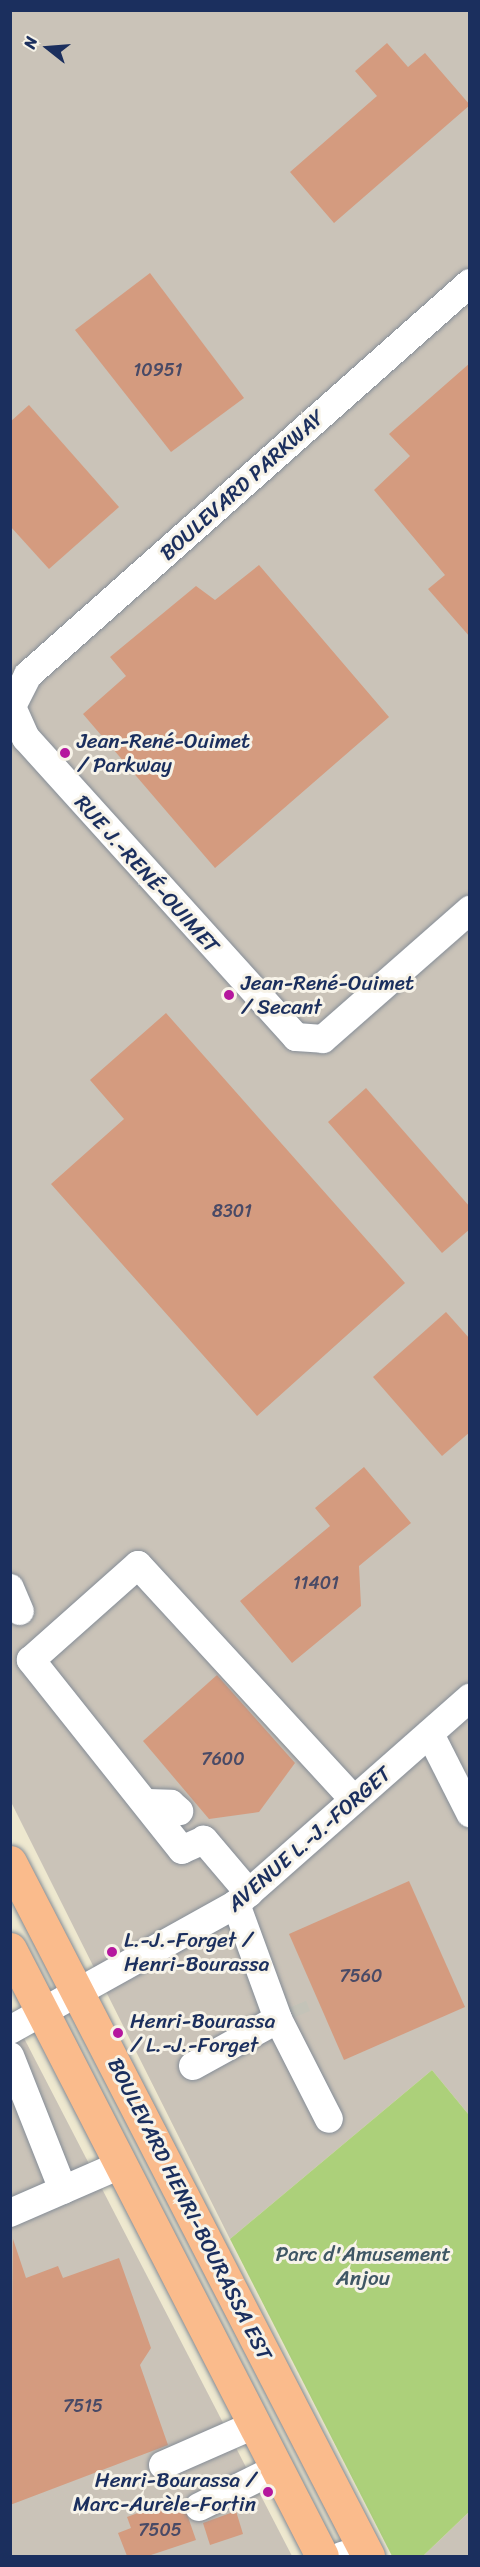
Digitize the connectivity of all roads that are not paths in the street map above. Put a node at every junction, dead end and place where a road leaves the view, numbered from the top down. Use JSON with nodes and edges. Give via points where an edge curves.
{"nodes":[{"id":1,"x":470,"y":284,"type":"edge"},
{"id":2,"x":17,"y":689,"type":"joint"},
{"id":3,"x":470,"y":910,"type":"edge"},
{"id":4,"x":470,"y":1698,"type":"edge"},
{"id":5,"x":430,"y":1734,"type":"junction"},
{"id":6,"x":354,"y":1800,"type":"junction"},
{"id":7,"x":148,"y":1803,"type":"junction"},
{"id":8,"x":470,"y":1813,"type":"edge"},
{"id":9,"x":191,"y":1824,"type":"junction"},
{"id":10,"x":10,"y":1862,"type":"edge"},
{"id":11,"x":243,"y":1899,"type":"junction"},
{"id":12,"x":10,"y":1949,"type":"edge"},
{"id":13,"x":77,"y":1993,"type":"junction"},
{"id":14,"x":42,"y":2013,"type":"junction"},
{"id":15,"x":285,"y":2015,"type":"junction"},
{"id":16,"x":10,"y":2030,"type":"edge"},
{"id":17,"x":10,"y":2056,"type":"edge"},
{"id":18,"x":193,"y":2066,"type":"dead end"},
{"id":19,"x":329,"y":2119,"type":"dead end"},
{"id":20,"x":118,"y":2166,"type":"junction"},
{"id":21,"x":63,"y":2190,"type":"junction"},
{"id":22,"x":10,"y":2213,"type":"edge"},
{"id":23,"x":252,"y":2426,"type":"junction"},
{"id":24,"x":163,"y":2465,"type":"dead end"},
{"id":25,"x":276,"y":2469,"type":"junction"},
{"id":26,"x":199,"y":2507,"type":"dead end"},
{"id":27,"x":358,"y":2554,"type":"edge"},
{"id":28,"x":322,"y":2556,"type":"edge"}],
"edges":[{"from":1,"to":2,"type":"street","name":"BOULEVARD PARKWAY"},
{"from":2,"to":3,"type":"street","name":"RUE J.-RENÉ-OUIMET","via":[[12,707],[26,738],[285,1030],[308,1042],[322,1039]]},
{"from":4,"to":5,"type":"street","name":"AVENUE L.-J.-FORGET"},
{"from":5,"to":6,"type":"street","name":"AVENUE L.-J.-FORGET"},
{"from":5,"to":8,"type":"street"},
{"from":6,"to":7,"type":"street","via":[[138,1565],[31,1660]]},
{"from":6,"to":11,"type":"street","name":"AVENUE L.-J.-FORGET"},
{"from":7,"to":9,"type":"street","via":[[171,1804]]},
{"from":7,"to":9,"type":"street","via":[[182,1851]]},
{"from":9,"to":11,"type":"street"},
{"from":10,"to":13,"type":"main road","name":"BOULEVARD HENRI-BOURASSA EST"},
{"from":11,"to":13,"type":"street","name":"AVENUE L.-J.-FORGET"},
{"from":11,"to":15,"type":"street"},
{"from":12,"to":14,"type":"main road","name":"BOULEVARD HENRI-BOURASSA EST"},
{"from":13,"to":14,"type":"street","name":"AVENUE L.-J.-FORGET"},
{"from":13,"to":27,"type":"main road","name":"BOULEVARD HENRI-BOURASSA EST"},
{"from":14,"to":16,"type":"street","name":"AVENUE L.-J.-FORGET"},
{"from":14,"to":20,"type":"main road","name":"BOULEVARD HENRI-BOURASSA EST"},
{"from":15,"to":18,"type":"street"},
{"from":15,"to":19,"type":"street"},
{"from":17,"to":21,"type":"street"},
{"from":20,"to":21,"type":"street"},
{"from":20,"to":23,"type":"main road","name":"BOULEVARD HENRI-BOURASSA EST"},
{"from":21,"to":22,"type":"street"},
{"from":23,"to":24,"type":"street"},
{"from":23,"to":25,"type":"main road","name":"BOULEVARD HENRI-BOURASSA EST"},
{"from":25,"to":26,"type":"street"},
{"from":25,"to":28,"type":"main road","name":"BOULEVARD HENRI-BOURASSA EST"}]}
